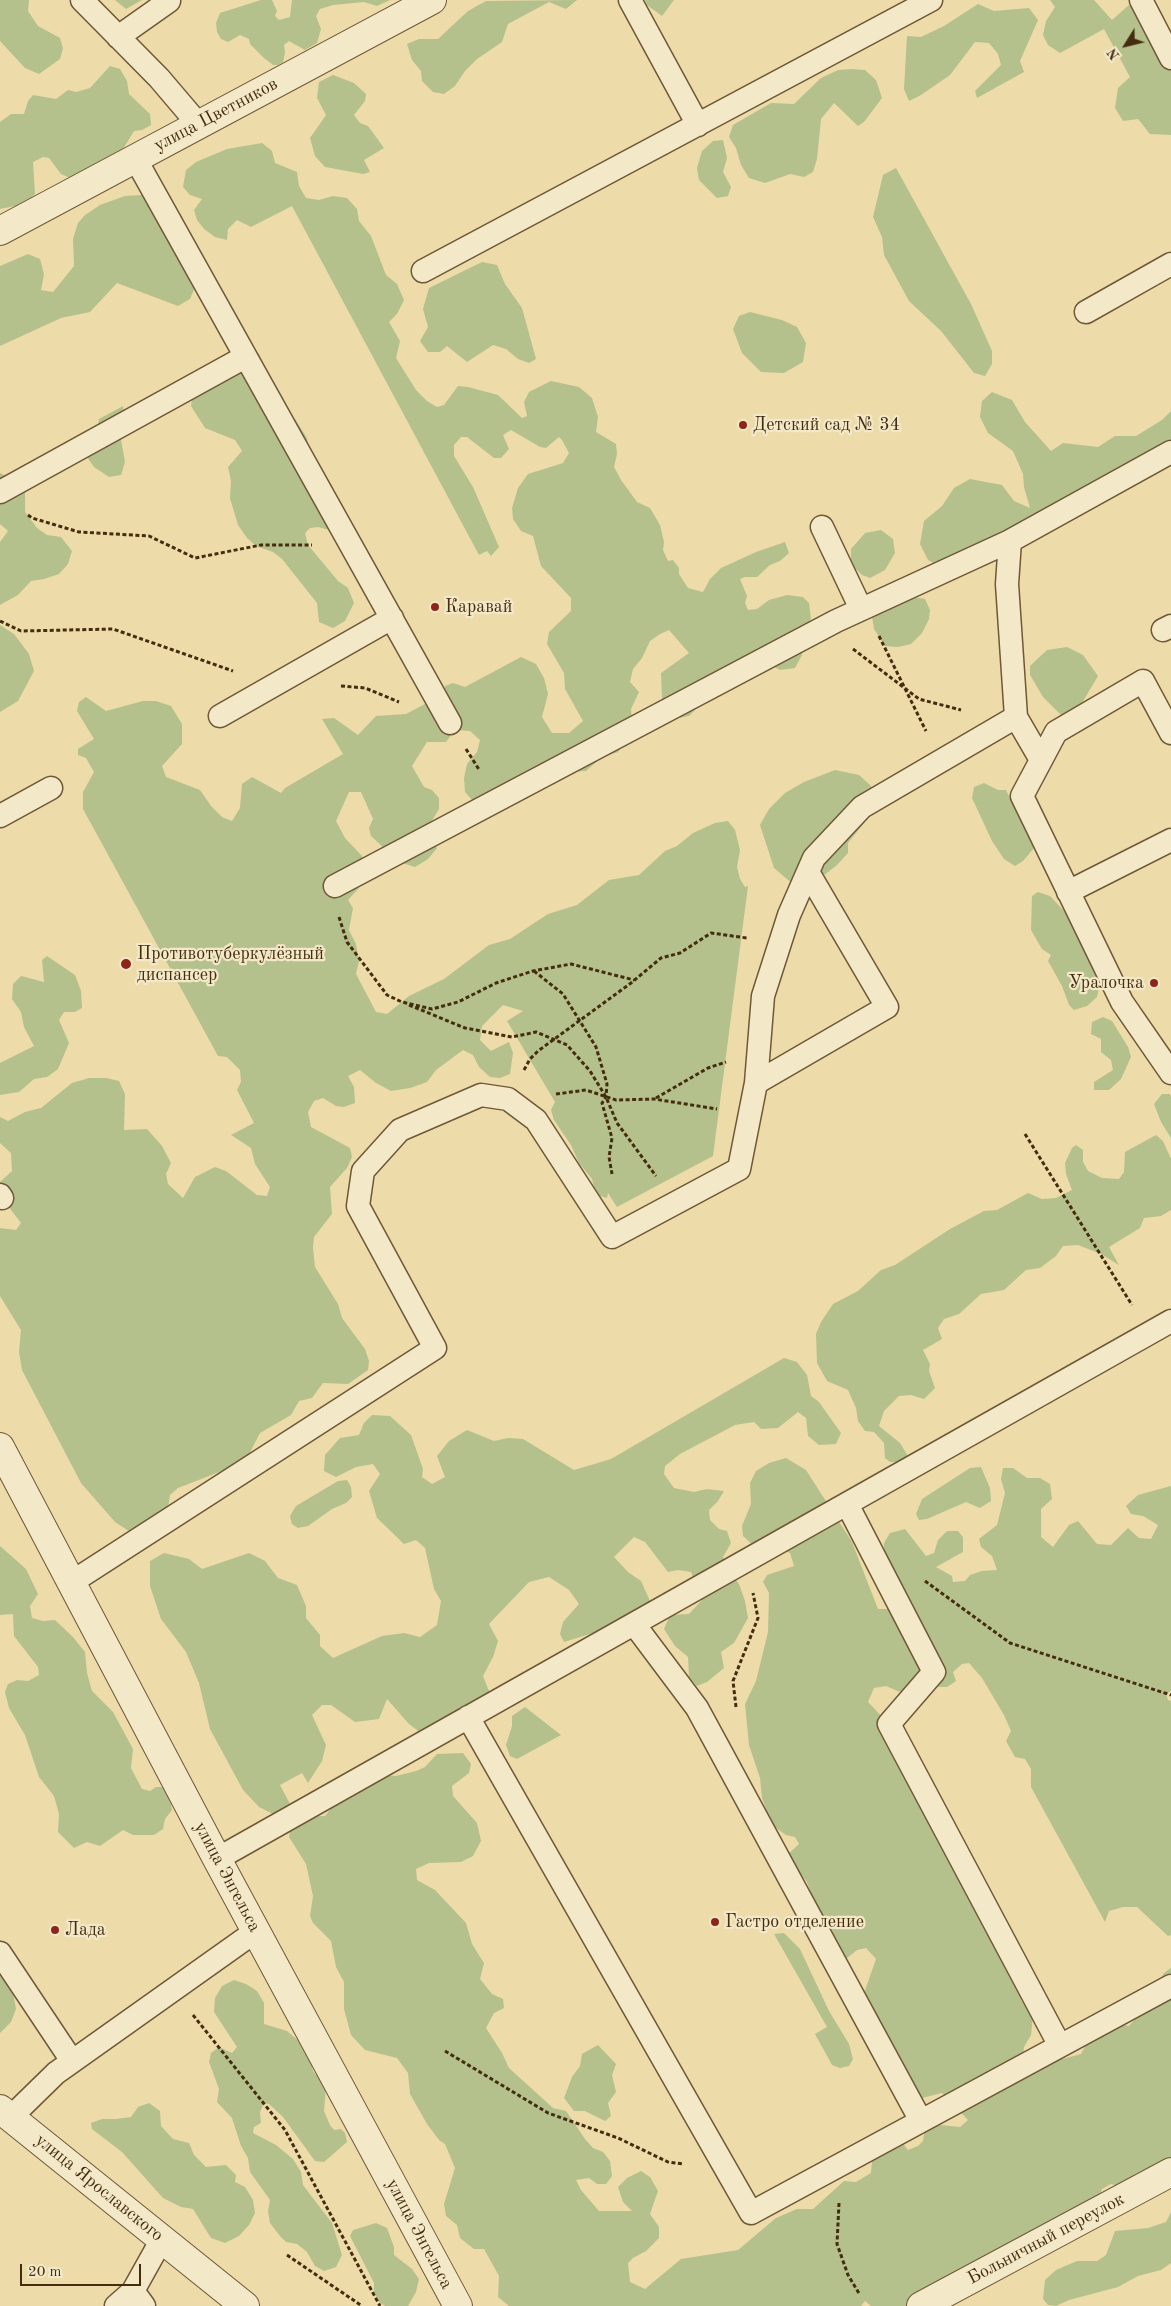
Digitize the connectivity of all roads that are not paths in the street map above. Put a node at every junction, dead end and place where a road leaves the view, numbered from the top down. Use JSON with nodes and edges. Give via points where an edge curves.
{"nodes":[{"id":1,"x":82,"y":0,"type":"edge"},
{"id":2,"x":432,"y":0,"type":"edge"},
{"id":3,"x":630,"y":0,"type":"edge"},
{"id":4,"x":931,"y":0,"type":"edge"},
{"id":5,"x":1140,"y":0,"type":"edge"},
{"id":6,"x":169,"y":1,"type":"edge"},
{"id":7,"x":118,"y":37,"type":"junction"},
{"id":8,"x":1171,"y":58,"type":"edge"},
{"id":9,"x":199,"y":125,"type":"junction"},
{"id":10,"x":698,"y":125,"type":"junction"},
{"id":11,"x":136,"y":158,"type":"junction"},
{"id":12,"x":0,"y":231,"type":"edge"},
{"id":13,"x":1171,"y":264,"type":"edge"},
{"id":14,"x":423,"y":271,"type":"dead end"},
{"id":15,"x":1086,"y":312,"type":"dead end"},
{"id":16,"x":245,"y":356,"type":"junction"},
{"id":17,"x":1171,"y":452,"type":"edge"},
{"id":18,"x":0,"y":492,"type":"edge"},
{"id":19,"x":822,"y":527,"type":"dead end"},
{"id":20,"x":1010,"y":541,"type":"junction"},
{"id":21,"x":861,"y":610,"type":"junction"},
{"id":22,"x":392,"y":618,"type":"junction"},
{"id":23,"x":220,"y":716,"type":"dead end"},
{"id":24,"x":1007,"y":722,"type":"junction"},
{"id":25,"x":450,"y":723,"type":"road end"},
{"id":26,"x":1171,"y":733,"type":"edge"},
{"id":27,"x":1041,"y":760,"type":"junction"},
{"id":28,"x":51,"y":788,"type":"dead end"},
{"id":29,"x":0,"y":816,"type":"edge"},
{"id":30,"x":1171,"y":840,"type":"edge"},
{"id":31,"x":808,"y":872,"type":"junction"},
{"id":32,"x":335,"y":886,"type":"road end"},
{"id":33,"x":1068,"y":892,"type":"junction"},
{"id":34,"x":1171,"y":1073,"type":"edge"},
{"id":35,"x":756,"y":1083,"type":"junction"},
{"id":36,"x":1171,"y":1321,"type":"edge"},
{"id":37,"x":0,"y":1447,"type":"edge"},
{"id":38,"x":847,"y":1504,"type":"junction"},
{"id":39,"x":72,"y":1582,"type":"junction"},
{"id":40,"x":634,"y":1624,"type":"junction"},
{"id":41,"x":468,"y":1717,"type":"junction"},
{"id":42,"x":217,"y":1859,"type":"junction"},
{"id":43,"x":256,"y":1931,"type":"junction"},
{"id":44,"x":0,"y":1953,"type":"edge"},
{"id":45,"x":1171,"y":1986,"type":"edge"},
{"id":46,"x":1060,"y":2046,"type":"junction"},
{"id":47,"x":72,"y":2062,"type":"junction"},
{"id":48,"x":5,"y":2113,"type":"edge"},
{"id":49,"x":921,"y":2121,"type":"junction"},
{"id":50,"x":1171,"y":2172,"type":"edge"},
{"id":51,"x":162,"y":2239,"type":"junction"},
{"id":52,"x":139,"y":2298,"type":"edge"},
{"id":53,"x":116,"y":2306,"type":"edge"},
{"id":54,"x":245,"y":2306,"type":"edge"},
{"id":55,"x":458,"y":2306,"type":"edge"},
{"id":56,"x":921,"y":2306,"type":"edge"}],
"edges":[{"from":1,"to":7,"type":"lane"},
{"from":2,"to":9,"type":"street","name":"улица Цветников"},
{"from":3,"to":10,"type":"lane"},
{"from":4,"to":10,"type":"lane"},
{"from":5,"to":8,"type":"lane"},
{"from":6,"to":7,"type":"lane"},
{"from":7,"to":9,"type":"lane"},
{"from":9,"to":11,"type":"street","name":"улица Цветников"},
{"from":10,"to":14,"type":"lane"},
{"from":11,"to":12,"type":"street","name":"улица Цветников"},
{"from":11,"to":16,"type":"lane"},
{"from":13,"to":15,"type":"lane"},
{"from":16,"to":18,"type":"lane"},
{"from":16,"to":22,"type":"lane"},
{"from":17,"to":20,"type":"lane"},
{"from":19,"to":21,"type":"lane"},
{"from":20,"to":21,"type":"lane"},
{"from":20,"to":24,"type":"lane"},
{"from":21,"to":32,"type":"lane"},
{"from":22,"to":23,"type":"lane"},
{"from":22,"to":25,"type":"lane"},
{"from":24,"to":27,"type":"lane"},
{"from":24,"to":31,"type":"lane","via":[[862,807],[814,858]]},
{"from":26,"to":27,"type":"lane","via":[[1143,681],[1056,732]]},
{"from":27,"to":33,"type":"lane","via":[[1022,796]]},
{"from":28,"to":29,"type":"lane"},
{"from":30,"to":33,"type":"lane"},
{"from":31,"to":35,"type":"lane","via":[[789,915],[763,996]]},
{"from":31,"to":35,"type":"lane","via":[[887,1007]]},
{"from":33,"to":34,"type":"lane","via":[[1122,1002]]},
{"from":35,"to":39,"type":"lane","via":[[739,1169],[612,1237],[536,1120],[515,1104],[481,1095],[400,1130],[363,1171],[358,1206],[435,1348]]},
{"from":36,"to":38,"type":"lane"},
{"from":37,"to":39,"type":"street","name":"улица Энгельса"},
{"from":38,"to":40,"type":"lane"},
{"from":38,"to":46,"type":"lane","via":[[934,1672],[890,1724]]},
{"from":39,"to":42,"type":"street","name":"улица Энгельса"},
{"from":40,"to":41,"type":"lane"},
{"from":40,"to":49,"type":"lane","via":[[697,1708]]},
{"from":41,"to":42,"type":"lane"},
{"from":41,"to":49,"type":"lane","via":[[751,2213]]},
{"from":42,"to":43,"type":"street","name":"улица Энгельса"},
{"from":43,"to":47,"type":"lane"},
{"from":43,"to":55,"type":"street","name":"улица Энгельса"},
{"from":44,"to":47,"type":"lane"},
{"from":45,"to":46,"type":"lane"},
{"from":46,"to":49,"type":"lane"},
{"from":47,"to":48,"type":"lane"},
{"from":48,"to":51,"type":"street","name":"улица Ярославского"},
{"from":50,"to":56,"type":"street","name":"Больничный переулок"},
{"from":51,"to":52,"type":"lane"},
{"from":51,"to":54,"type":"street","name":"улица Ярославского"},
{"from":52,"to":53,"type":"lane"}]}
